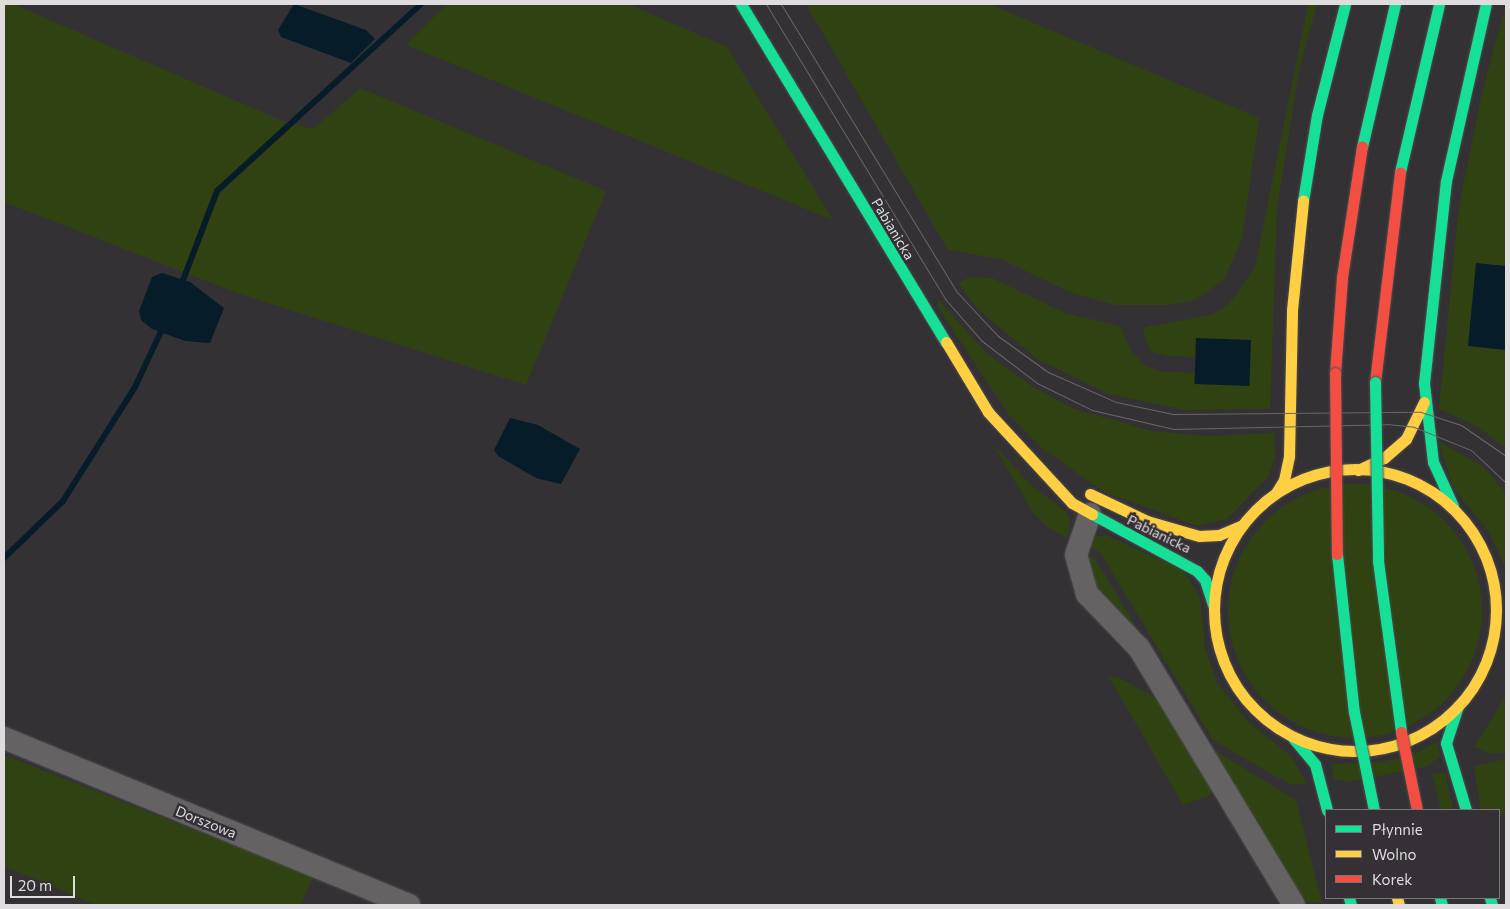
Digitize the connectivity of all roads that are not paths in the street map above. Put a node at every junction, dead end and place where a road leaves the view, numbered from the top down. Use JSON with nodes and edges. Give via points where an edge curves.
{"nodes":[{"id":1,"x":741,"y":4,"type":"edge"},
{"id":2,"x":1345,"y":4,"type":"edge"},
{"id":3,"x":1395,"y":4,"type":"edge"},
{"id":4,"x":1439,"y":4,"type":"edge"},
{"id":5,"x":1486,"y":4,"type":"edge"},
{"id":6,"x":1424,"y":402,"type":"junction"},
{"id":7,"x":1032,"y":462,"type":"junction"},
{"id":8,"x":1358,"y":470,"type":"junction"},
{"id":9,"x":1276,"y":493,"type":"junction"},
{"id":10,"x":1455,"y":510,"type":"junction"},
{"id":11,"x":1090,"y":514,"type":"junction"},
{"id":12,"x":1242,"y":525,"type":"junction"},
{"id":13,"x":1213,"y":605,"type":"junction"},
{"id":14,"x":1458,"y":706,"type":"junction"},
{"id":15,"x":4,"y":738,"type":"edge"},
{"id":16,"x":1293,"y":738,"type":"junction"},
{"id":17,"x":1328,"y":809,"type":"edge"},
{"id":18,"x":1374,"y":809,"type":"edge"},
{"id":19,"x":1417,"y":809,"type":"edge"},
{"id":20,"x":1466,"y":809,"type":"edge"},
{"id":21,"x":409,"y":905,"type":"edge"},
{"id":22,"x":1294,"y":905,"type":"edge"}],
"edges":[{"from":1,"to":7,"type":"main road","name":"Pabianicka","via":[[971,388]]},
{"from":2,"to":9,"type":"main road","via":[[1317,116],[1299,226],[1291,320],[1289,456],[1284,480]]},
{"from":3,"to":18,"type":"main road","bridge":true,"via":[[1356,175],[1342,277],[1335,373],[1334,501],[1338,579],[1354,712]]},
{"from":4,"to":19,"type":"main road","bridge":true,"via":[[1405,140],[1391,223],[1375,382],[1379,570],[1396,703]]},
{"from":5,"to":6,"type":"main road","via":[[1446,181],[1433,278]]},
{"from":6,"to":8,"type":"main road","via":[[1406,439],[1384,458]]},
{"from":6,"to":10,"type":"main road","via":[[1433,462]]},
{"from":7,"to":11,"type":"main road","name":"Pabianicka","via":[[1058,492]]},
{"from":7,"to":12,"type":"main road","name":"Pabianicka","via":[[1122,510],[1192,534],[1219,535]]},
{"from":8,"to":9,"type":"main road","via":[[1321,473]]},
{"from":8,"to":10,"type":"main road","via":[[1401,476]]},
{"from":9,"to":12,"type":"main road"},
{"from":10,"to":14,"type":"main road","via":[[1486,556],[1496,601],[1494,640],[1488,659]]},
{"from":11,"to":13,"type":"main road","name":"Pabianicka","via":[[1190,566],[1205,580]]},
{"from":11,"to":22,"type":"street","via":[[1076,555],[1087,594],[1139,648]]},
{"from":12,"to":13,"type":"main road","via":[[1225,555]]},
{"from":13,"to":16,"type":"main road","via":[[1221,656],[1232,680],[1261,716]]},
{"from":14,"to":16,"type":"main road","via":[[1427,730],[1383,747],[1338,750]]},
{"from":14,"to":20,"type":"main road","via":[[1446,743]]},
{"from":15,"to":21,"type":"street","name":"Dorszowa"},
{"from":16,"to":17,"type":"main road","via":[[1315,764]]}]}
